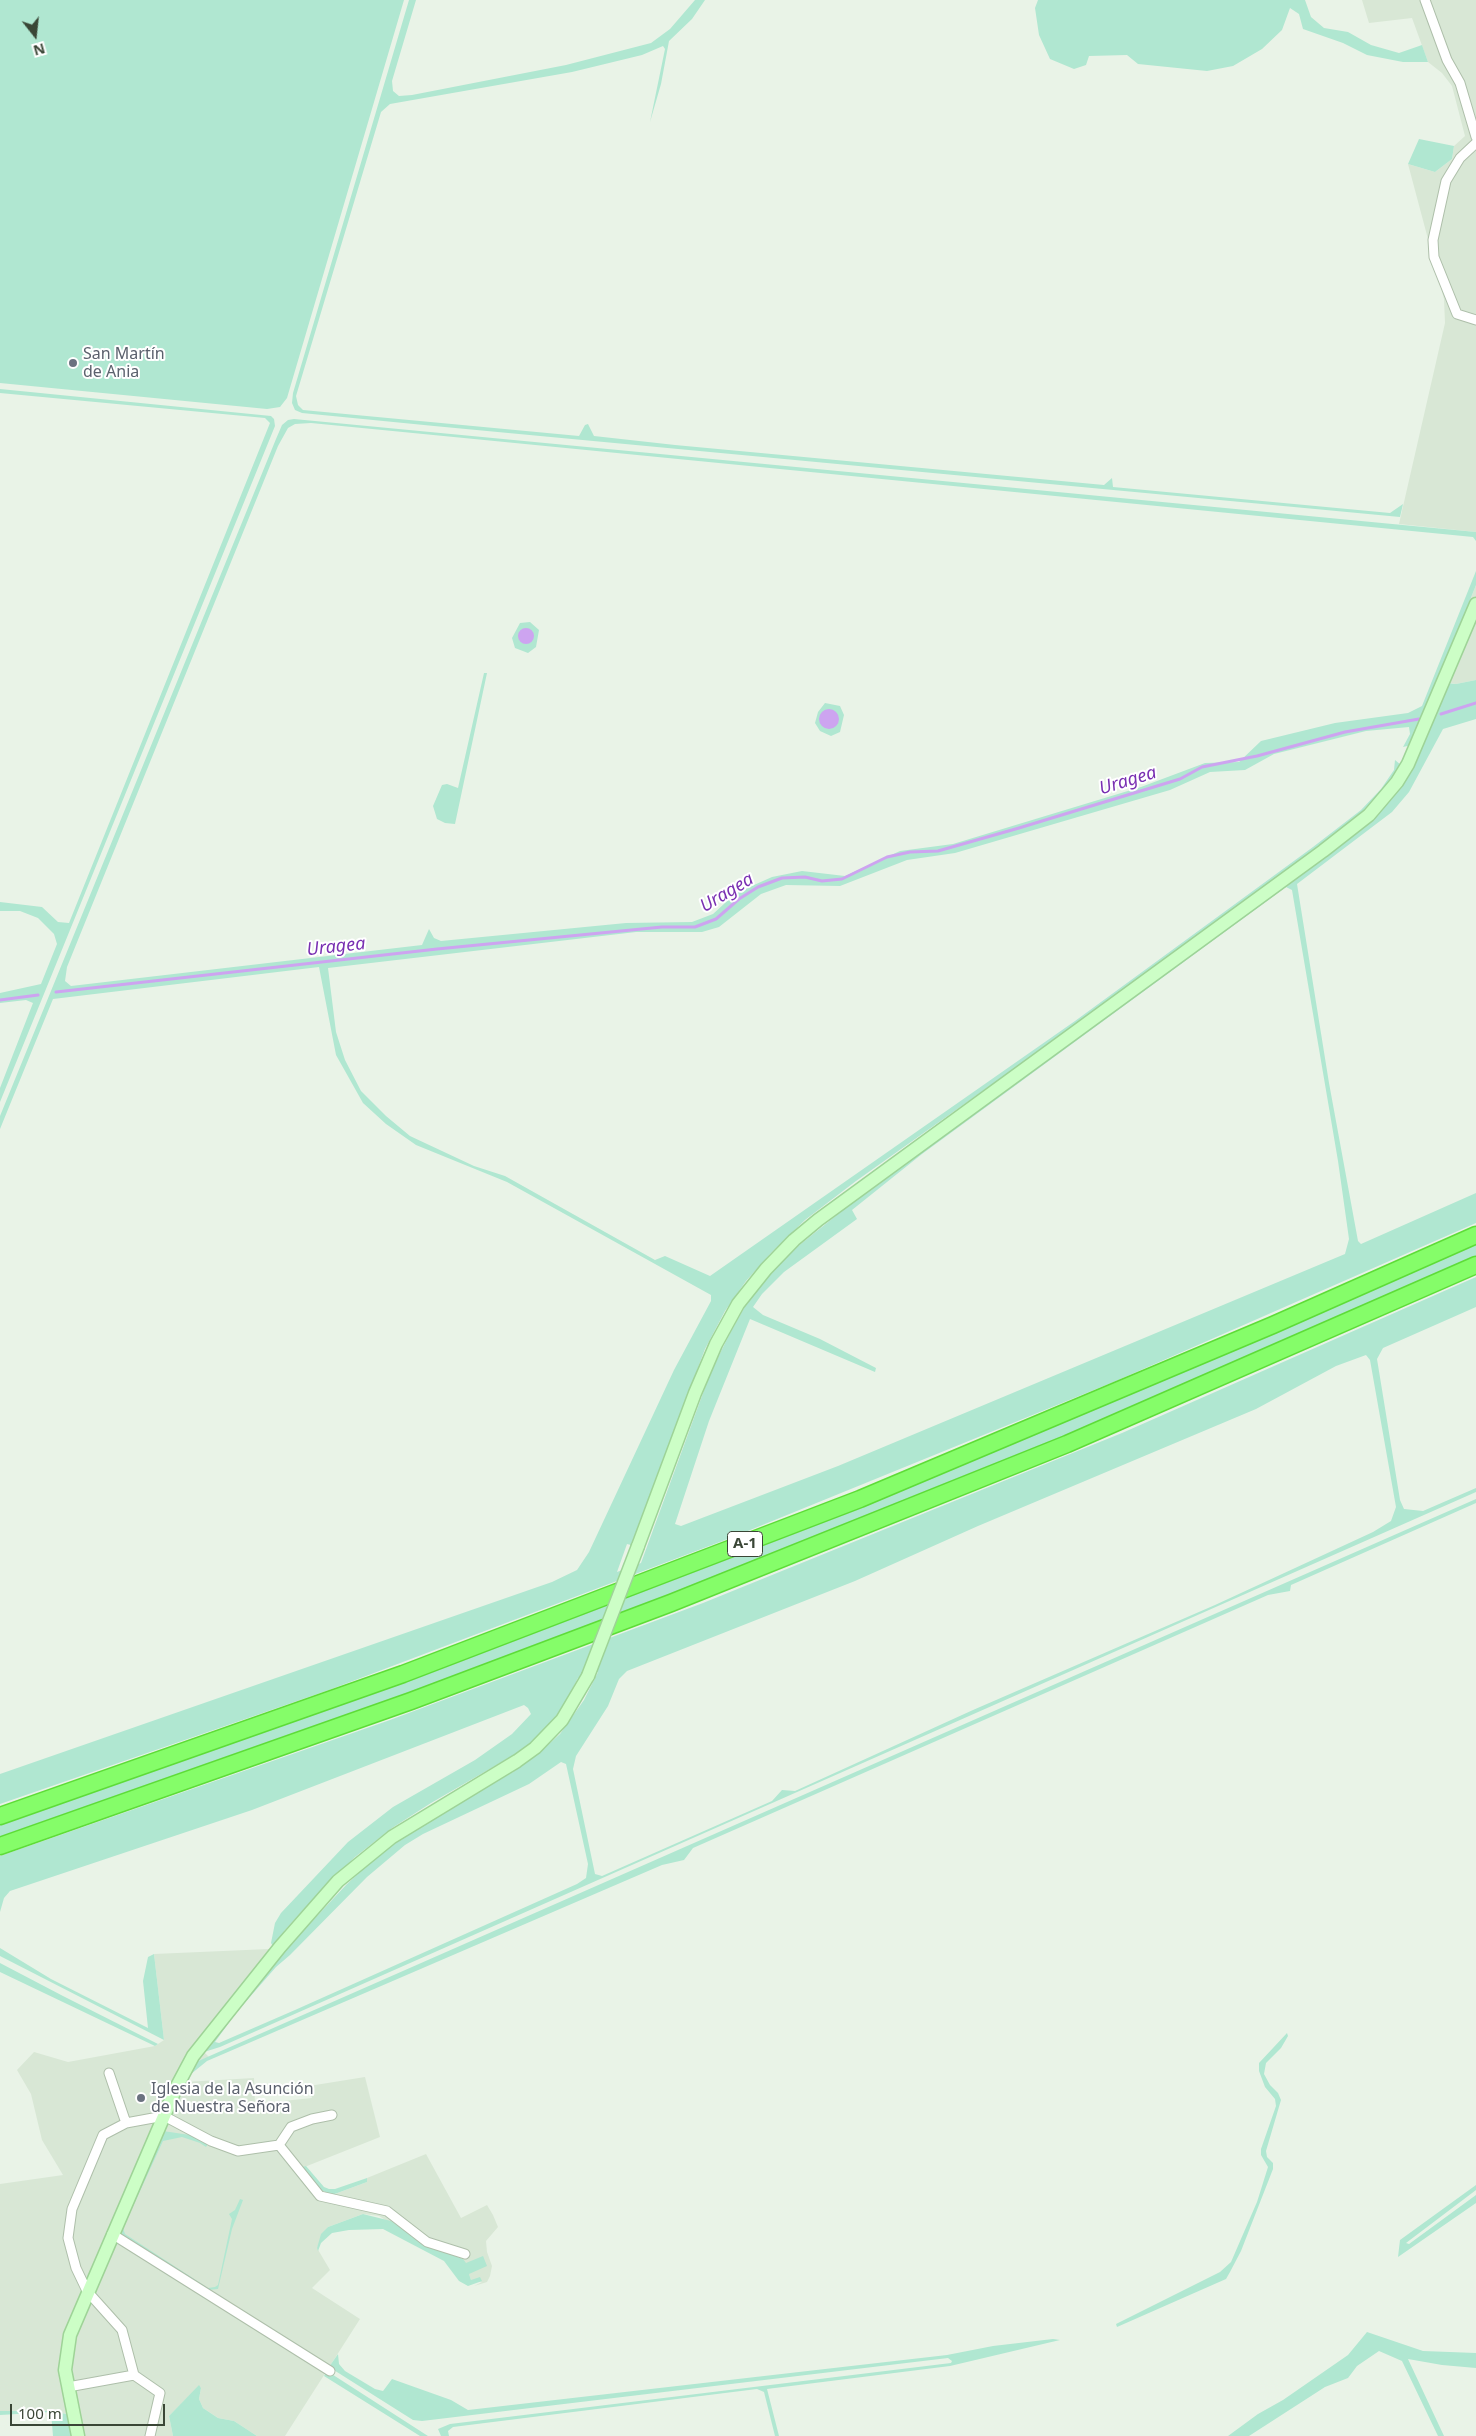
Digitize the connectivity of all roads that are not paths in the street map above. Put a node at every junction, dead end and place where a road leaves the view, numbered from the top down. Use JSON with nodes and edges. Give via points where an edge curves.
{"nodes":[{"id":1,"x":1425,"y":0,"type":"edge"},
{"id":2,"x":1476,"y":137,"type":"edge"},
{"id":3,"x":1476,"y":143,"type":"edge"},
{"id":4,"x":1476,"y":320,"type":"edge"},
{"id":5,"x":1476,"y":604,"type":"edge"},
{"id":6,"x":1476,"y":1235,"type":"edge"},
{"id":7,"x":1476,"y":1265,"type":"edge"},
{"id":8,"x":0,"y":1816,"type":"edge"},
{"id":9,"x":0,"y":1846,"type":"edge"},
{"id":10,"x":109,"y":2073,"type":"dead end"},
{"id":11,"x":332,"y":2115,"type":"dead end"},
{"id":12,"x":164,"y":2116,"type":"junction"},
{"id":13,"x":126,"y":2123,"type":"junction"},
{"id":14,"x":279,"y":2144,"type":"junction"},
{"id":15,"x":112,"y":2234,"type":"junction"},
{"id":16,"x":465,"y":2254,"type":"dead end"},
{"id":17,"x":87,"y":2291,"type":"junction"},
{"id":18,"x":330,"y":2371,"type":"dead end"},
{"id":19,"x":134,"y":2375,"type":"junction"},
{"id":20,"x":68,"y":2387,"type":"junction"},
{"id":21,"x":78,"y":2436,"type":"edge"},
{"id":22,"x":150,"y":2436,"type":"edge"}],
"edges":[{"from":1,"to":2,"type":"street","via":[[1447,60],[1460,83]]},
{"from":3,"to":4,"type":"street","via":[[1460,158],[1446,181],[1433,240],[1434,257],[1457,314]]},
{"from":5,"to":12,"type":"street","bridge":true,"via":[[1408,764],[1369,815],[818,1220],[766,1269],[738,1304],[716,1344],[588,1676],[562,1720],[517,1761],[392,1837],[338,1881],[207,2036],[188,2064]]},
{"from":6,"to":8,"type":"highway","number":"A-1","via":[[1247,1336],[852,1502],[403,1674]]},
{"from":7,"to":9,"type":"highway","number":"A-1","via":[[1067,1444],[698,1592],[402,1704]]},
{"from":10,"to":13,"type":"street"},
{"from":11,"to":14,"type":"street","via":[[291,2127]]},
{"from":12,"to":13,"type":"street"},
{"from":12,"to":14,"type":"street","via":[[211,2141],[238,2151]]},
{"from":12,"to":15,"type":"street"},
{"from":13,"to":17,"type":"street","via":[[103,2135],[72,2209],[68,2238],[76,2268]]},
{"from":14,"to":16,"type":"street","via":[[320,2196],[387,2211],[427,2242]]},
{"from":15,"to":17,"type":"street"},
{"from":15,"to":18,"type":"street"},
{"from":17,"to":19,"type":"street","via":[[122,2330]]},
{"from":17,"to":20,"type":"street","via":[[66,2354]]},
{"from":19,"to":20,"type":"street"},
{"from":19,"to":22,"type":"street","via":[[160,2393]]},
{"from":20,"to":21,"type":"street"}]}
